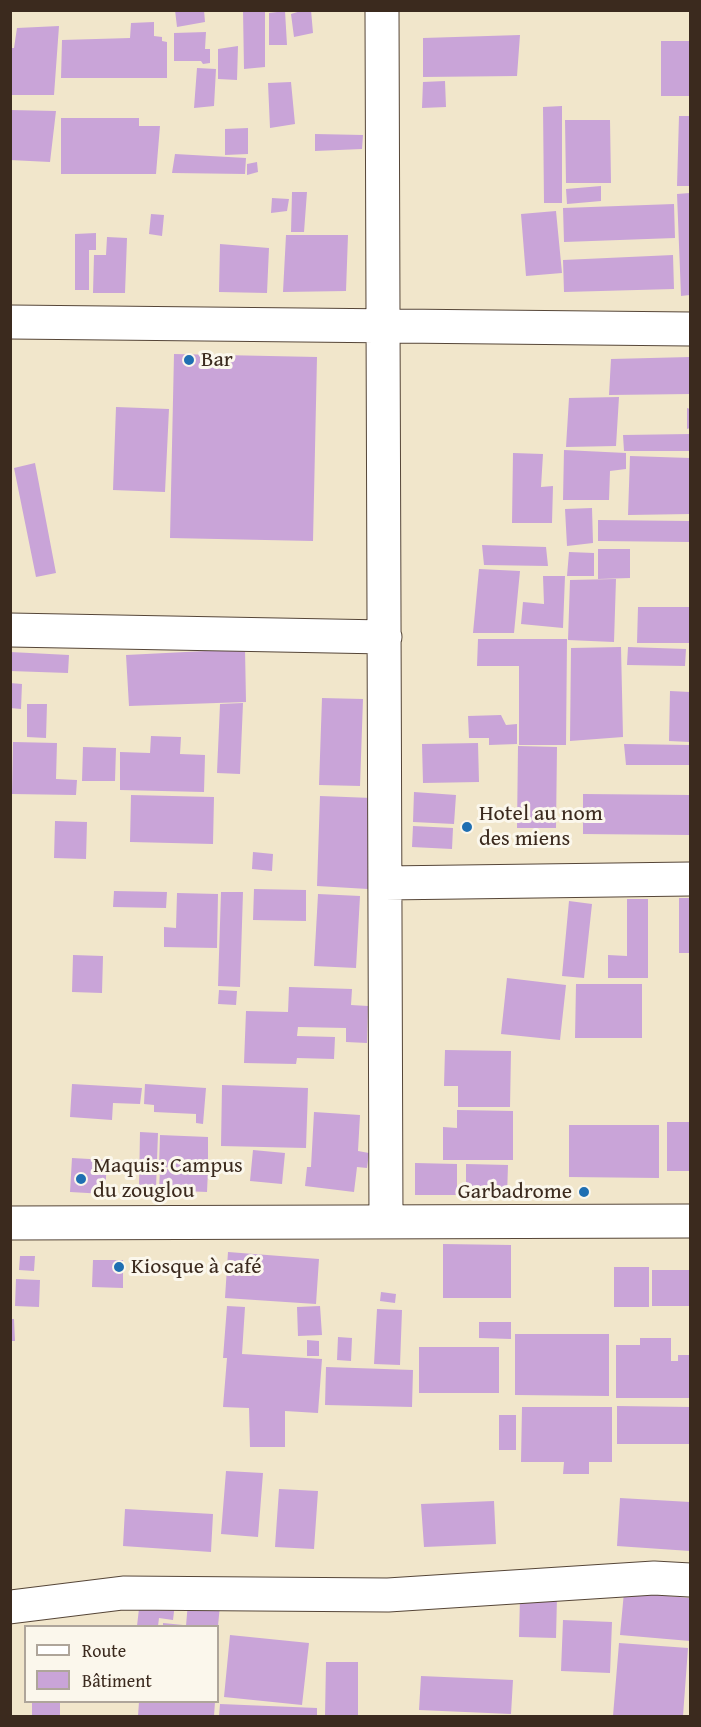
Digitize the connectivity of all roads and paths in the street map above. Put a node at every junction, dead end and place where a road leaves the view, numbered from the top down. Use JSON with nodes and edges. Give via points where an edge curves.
{"nodes":[{"id":1,"x":382,"y":10,"type":"edge"},
{"id":2,"x":10,"y":322,"type":"edge"},
{"id":3,"x":383,"y":325,"type":"junction"},
{"id":4,"x":690,"y":329,"type":"edge"},
{"id":5,"x":10,"y":630,"type":"edge"},
{"id":6,"x":385,"y":637,"type":"junction"},
{"id":7,"x":690,"y":879,"type":"edge"},
{"id":8,"x":385,"y":883,"type":"junction"},
{"id":9,"x":690,"y":1221,"type":"edge"},
{"id":10,"x":386,"y":1222,"type":"junction"},
{"id":11,"x":10,"y":1223,"type":"edge"},
{"id":12,"x":690,"y":1580,"type":"edge"},
{"id":13,"x":10,"y":1608,"type":"edge"}],
"edges":[{"from":1,"to":3,"type":"street"},
{"from":2,"to":3,"type":"street"},
{"from":3,"to":4,"type":"street"},
{"from":3,"to":6,"type":"street"},
{"from":5,"to":6,"type":"street"},
{"from":6,"to":8,"type":"street"},
{"from":7,"to":8,"type":"street"},
{"from":8,"to":10,"type":"street"},
{"from":9,"to":10,"type":"street"},
{"from":10,"to":11,"type":"street"},
{"from":12,"to":13,"type":"street","via":[[654,1578],[388,1595],[123,1593]]}]}
